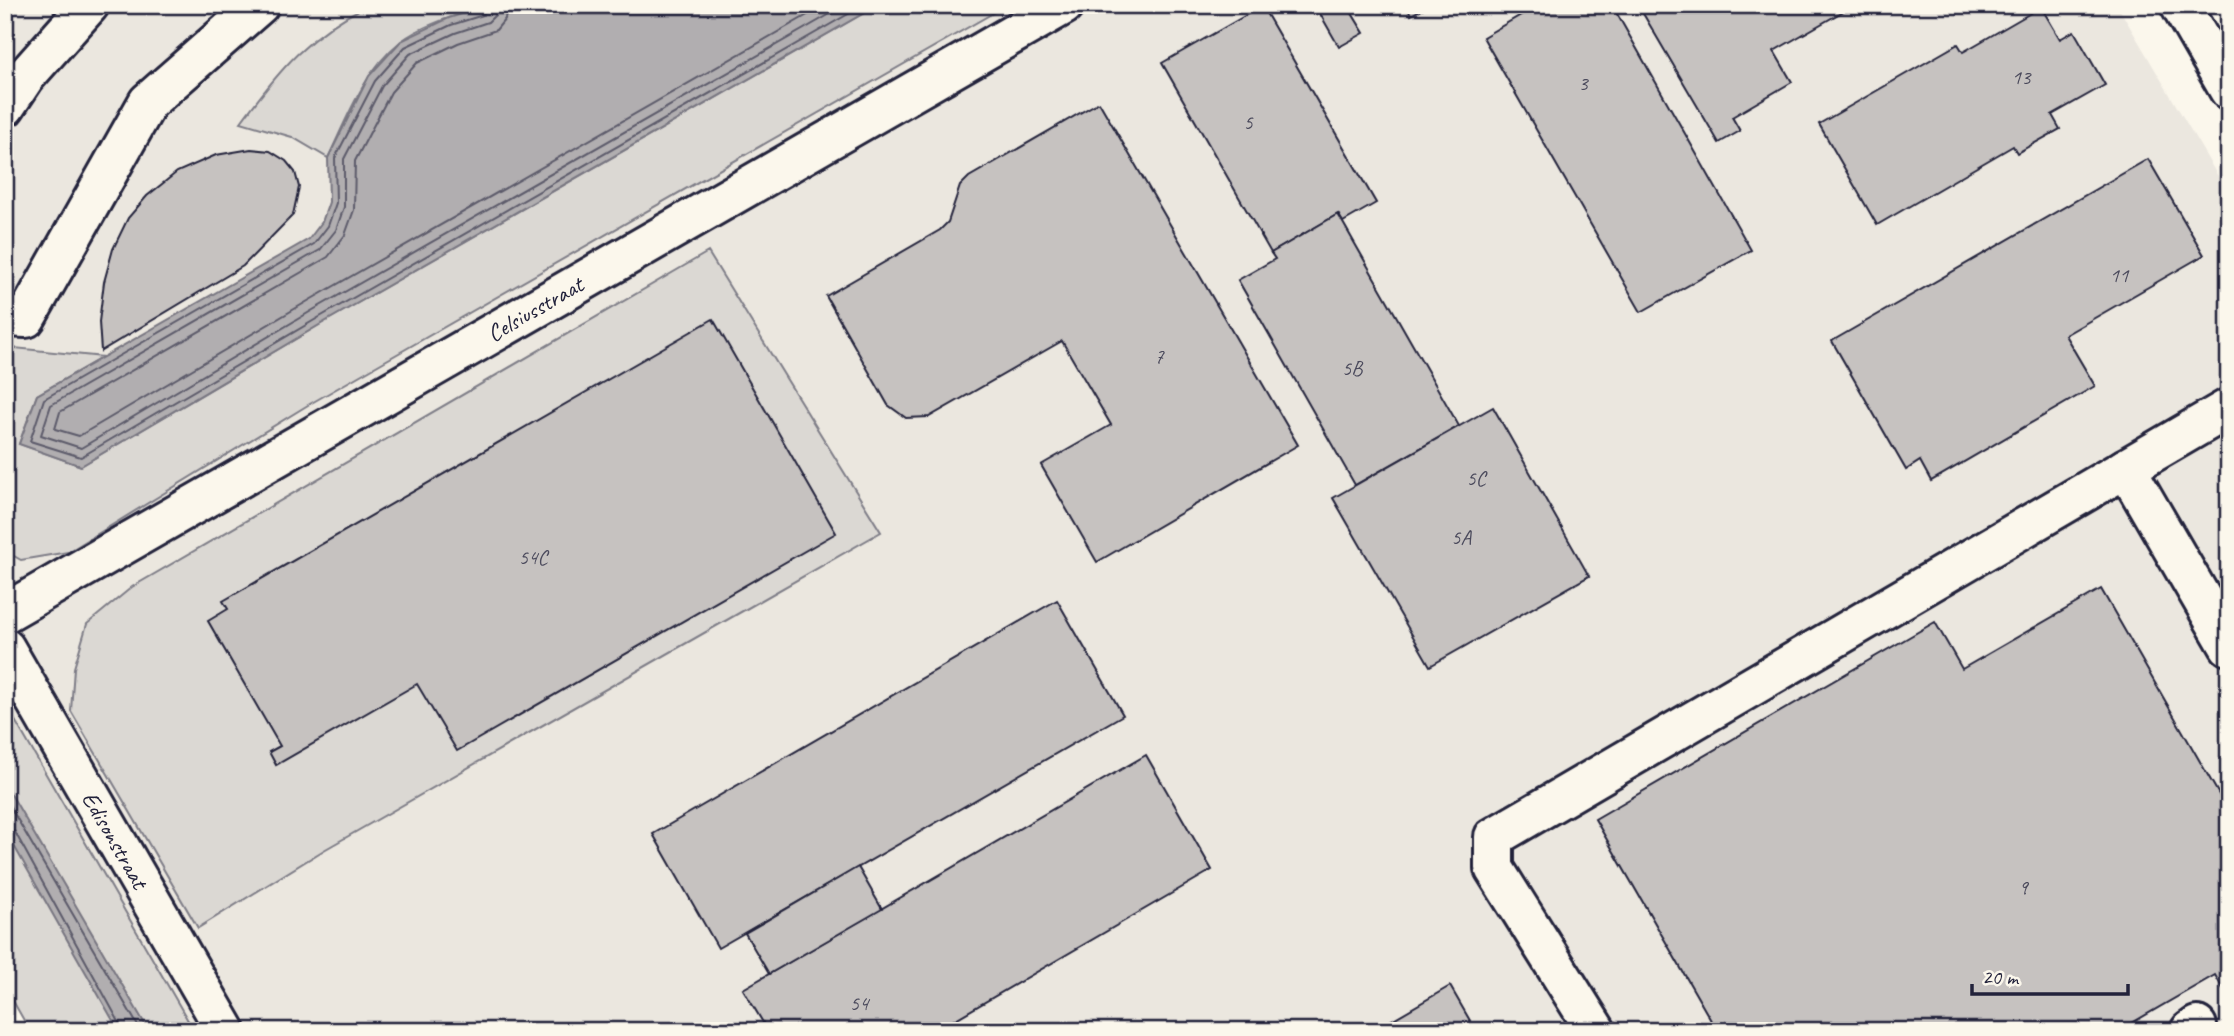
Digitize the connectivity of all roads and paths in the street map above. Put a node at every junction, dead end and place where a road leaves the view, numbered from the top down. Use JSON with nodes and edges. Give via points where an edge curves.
{"nodes":[{"id":1,"x":89,"y":5,"type":"edge"},
{"id":2,"x":259,"y":5,"type":"edge"},
{"id":3,"x":1064,"y":5,"type":"edge"},
{"id":4,"x":2180,"y":5,"type":"edge"},
{"id":5,"x":2229,"y":90,"type":"edge"},
{"id":6,"x":5,"y":107,"type":"edge"},
{"id":7,"x":5,"y":317,"type":"edge"},
{"id":8,"x":2229,"y":408,"type":"edge"},
{"id":9,"x":2126,"y":468,"type":"junction"},
{"id":10,"x":5,"y":613,"type":"edge"},
{"id":11,"x":2229,"y":646,"type":"edge"},
{"id":12,"x":5,"y":648,"type":"edge"},
{"id":13,"x":5,"y":1026,"type":"edge"},
{"id":14,"x":8,"y":1031,"type":"edge"},
{"id":15,"x":226,"y":1031,"type":"edge"},
{"id":16,"x":1596,"y":1031,"type":"edge"}],
"edges":[{"from":1,"to":6,"type":"street","via":[[25,77]]},
{"from":2,"to":7,"type":"street","via":[[148,102],[26,318]]},
{"from":3,"to":10,"type":"street","name":"Celsiusstraat"},
{"from":4,"to":5,"type":"street"},
{"from":8,"to":9,"type":"street"},
{"from":9,"to":11,"type":"street"},
{"from":9,"to":16,"type":"street","via":[[1494,837],[1494,867]]},
{"from":12,"to":15,"type":"street","name":"Edisonstraat"},
{"from":13,"to":14,"type":"path"}]}
